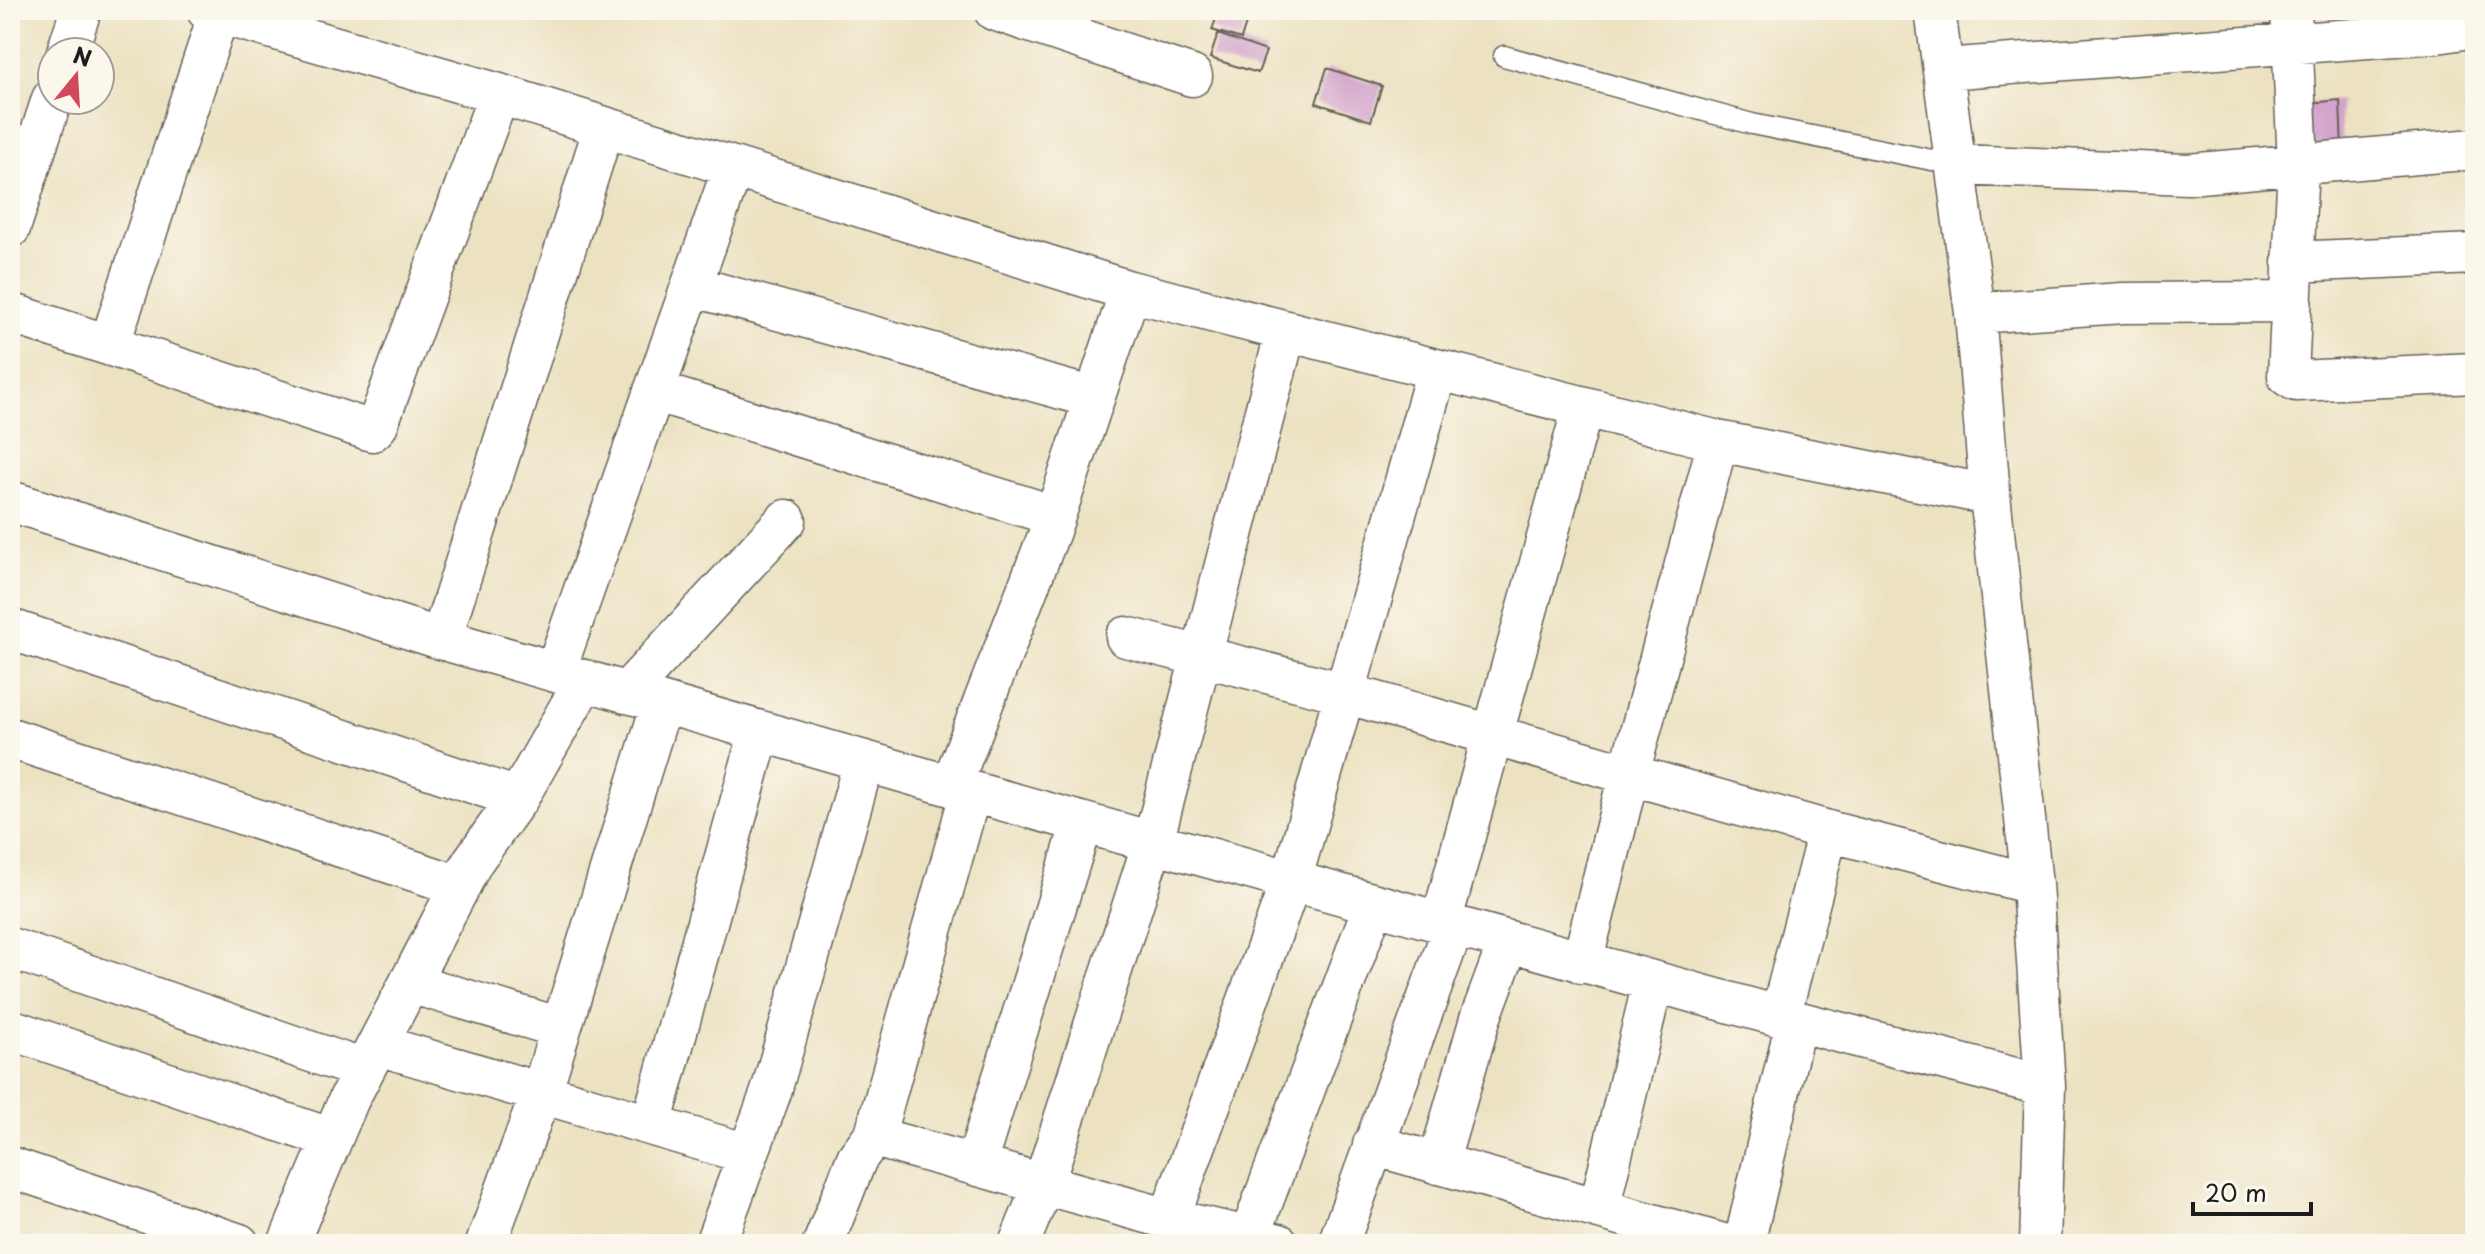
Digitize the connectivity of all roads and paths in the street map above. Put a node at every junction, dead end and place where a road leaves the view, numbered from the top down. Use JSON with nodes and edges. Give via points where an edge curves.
{"nodes":[{"id":1,"x":81,"y":10,"type":"edge"},
{"id":2,"x":994,"y":10,"type":"edge"},
{"id":3,"x":1935,"y":10,"type":"edge"},
{"id":4,"x":213,"y":12,"type":"edge"},
{"id":5,"x":2292,"y":26,"type":"edge"},
{"id":6,"x":2475,"y":27,"type":"edge"},
{"id":7,"x":72,"y":36,"type":"edge"},
{"id":8,"x":1504,"y":56,"type":"dead end"},
{"id":9,"x":1943,"y":69,"type":"junction"},
{"id":10,"x":1192,"y":76,"type":"dead end"},
{"id":11,"x":499,"y":94,"type":"junction"},
{"id":12,"x":46,"y":116,"type":"edge"},
{"id":13,"x":604,"y":127,"type":"junction"},
{"id":14,"x":2475,"y":149,"type":"edge"},
{"id":15,"x":2298,"y":164,"type":"junction"},
{"id":16,"x":1957,"y":165,"type":"junction"},
{"id":17,"x":733,"y":168,"type":"junction"},
{"id":18,"x":10,"y":228,"type":"edge"},
{"id":19,"x":2475,"y":254,"type":"edge"},
{"id":20,"x":2292,"y":262,"type":"junction"},
{"id":21,"x":692,"y":286,"type":"junction"},
{"id":22,"x":1130,"y":291,"type":"junction"},
{"id":23,"x":2290,"y":302,"type":"junction"},
{"id":24,"x":10,"y":313,"type":"edge"},
{"id":25,"x":1975,"y":313,"type":"junction"},
{"id":26,"x":1286,"y":331,"type":"junction"},
{"id":27,"x":110,"y":343,"type":"junction"},
{"id":28,"x":1437,"y":370,"type":"junction"},
{"id":29,"x":2475,"y":373,"type":"edge"},
{"id":30,"x":654,"y":391,"type":"junction"},
{"id":31,"x":1094,"y":398,"type":"junction"},
{"id":32,"x":1583,"y":407,"type":"junction"},
{"id":33,"x":1718,"y":441,"type":"junction"},
{"id":34,"x":1990,"y":495,"type":"junction"},
{"id":35,"x":10,"y":501,"type":"edge"},
{"id":36,"x":1055,"y":516,"type":"junction"},
{"id":37,"x":786,"y":520,"type":"dead end"},
{"id":38,"x":10,"y":629,"type":"edge"},
{"id":39,"x":1126,"y":637,"type":"dead end"},
{"id":40,"x":441,"y":639,"type":"junction"},
{"id":41,"x":1201,"y":657,"type":"junction"},
{"id":42,"x":570,"y":676,"type":"junction"},
{"id":43,"x":1345,"y":693,"type":"junction"},
{"id":44,"x":644,"y":698,"type":"junction"},
{"id":45,"x":760,"y":731,"type":"junction"},
{"id":46,"x":1492,"y":735,"type":"junction"},
{"id":47,"x":10,"y":738,"type":"edge"},
{"id":48,"x":864,"y":761,"type":"junction"},
{"id":49,"x":1629,"y":774,"type":"junction"},
{"id":50,"x":961,"y":789,"type":"junction"},
{"id":51,"x":518,"y":798,"type":"junction"},
{"id":52,"x":1082,"y":823,"type":"junction"},
{"id":53,"x":1828,"y":831,"type":"junction"},
{"id":54,"x":1153,"y":842,"type":"junction"},
{"id":55,"x":1291,"y":881,"type":"junction"},
{"id":56,"x":2032,"y":884,"type":"junction"},
{"id":57,"x":460,"y":886,"type":"junction"},
{"id":58,"x":1374,"y":904,"type":"junction"},
{"id":59,"x":1448,"y":924,"type":"junction"},
{"id":60,"x":1509,"y":941,"type":"junction"},
{"id":61,"x":10,"y":948,"type":"edge"},
{"id":62,"x":1582,"y":963,"type":"junction"},
{"id":63,"x":1653,"y":982,"type":"junction"},
{"id":64,"x":410,"y":983,"type":"junction"},
{"id":65,"x":1788,"y":1019,"type":"junction"},
{"id":66,"x":561,"y":1028,"type":"junction"},
{"id":67,"x":10,"y":1029,"type":"edge"},
{"id":68,"x":371,"y":1058,"type":"junction"},
{"id":69,"x":2045,"y":1086,"type":"junction"},
{"id":70,"x":541,"y":1093,"type":"junction"},
{"id":71,"x":651,"y":1125,"type":"junction"},
{"id":72,"x":875,"y":1134,"type":"junction"},
{"id":73,"x":332,"y":1139,"type":"junction"},
{"id":74,"x":1373,"y":1145,"type":"junction"},
{"id":75,"x":748,"y":1154,"type":"junction"},
{"id":76,"x":976,"y":1164,"type":"junction"},
{"id":77,"x":1438,"y":1164,"type":"junction"},
{"id":78,"x":10,"y":1167,"type":"edge"},
{"id":79,"x":1043,"y":1185,"type":"junction"},
{"id":80,"x":1599,"y":1209,"type":"junction"},
{"id":81,"x":1169,"y":1219,"type":"junction"},
{"id":82,"x":1259,"y":1241,"type":"edge"},
{"id":83,"x":239,"y":1244,"type":"edge"},
{"id":84,"x":288,"y":1244,"type":"edge"},
{"id":85,"x":486,"y":1244,"type":"edge"},
{"id":86,"x":715,"y":1244,"type":"edge"},
{"id":87,"x":823,"y":1244,"type":"edge"},
{"id":88,"x":1019,"y":1244,"type":"edge"},
{"id":89,"x":1338,"y":1244,"type":"edge"},
{"id":90,"x":1723,"y":1244,"type":"edge"},
{"id":91,"x":1744,"y":1244,"type":"edge"},
{"id":92,"x":2040,"y":1244,"type":"edge"}],
"edges":[{"from":1,"to":7,"type":"street"},
{"from":2,"to":10,"type":"street"},
{"from":3,"to":9,"type":"street"},
{"from":4,"to":11,"type":"street"},
{"from":4,"to":27,"type":"street"},
{"from":5,"to":6,"type":"street","via":[[2437,33]]},
{"from":5,"to":9,"type":"street"},
{"from":5,"to":15,"type":"street"},
{"from":8,"to":16,"type":"lane","via":[[1752,124]]},
{"from":9,"to":16,"type":"street"},
{"from":11,"to":13,"type":"street"},
{"from":11,"to":27,"type":"street","via":[[372,431]]},
{"from":12,"to":18,"type":"street"},
{"from":13,"to":17,"type":"street"},
{"from":13,"to":40,"type":"street"},
{"from":14,"to":15,"type":"street"},
{"from":15,"to":16,"type":"street","via":[[2188,174]]},
{"from":15,"to":20,"type":"street"},
{"from":16,"to":25,"type":"street"},
{"from":17,"to":21,"type":"street"},
{"from":17,"to":22,"type":"street"},
{"from":19,"to":20,"type":"street"},
{"from":20,"to":23,"type":"street"},
{"from":21,"to":30,"type":"street"},
{"from":21,"to":31,"type":"street"},
{"from":22,"to":26,"type":"street"},
{"from":22,"to":31,"type":"street"},
{"from":23,"to":25,"type":"street","via":[[2123,303]]},
{"from":23,"to":29,"type":"street","via":[[2287,370],[2292,380]]},
{"from":24,"to":27,"type":"street"},
{"from":25,"to":34,"type":"street"},
{"from":26,"to":28,"type":"street"},
{"from":26,"to":41,"type":"street"},
{"from":28,"to":32,"type":"street"},
{"from":28,"to":43,"type":"street"},
{"from":30,"to":36,"type":"street"},
{"from":30,"to":42,"type":"street"},
{"from":31,"to":36,"type":"street"},
{"from":32,"to":33,"type":"street"},
{"from":32,"to":46,"type":"street"},
{"from":33,"to":34,"type":"street"},
{"from":33,"to":49,"type":"street"},
{"from":34,"to":56,"type":"street"},
{"from":35,"to":40,"type":"street"},
{"from":36,"to":50,"type":"street"},
{"from":37,"to":44,"type":"street"},
{"from":38,"to":51,"type":"street"},
{"from":39,"to":41,"type":"street"},
{"from":40,"to":42,"type":"street"},
{"from":41,"to":43,"type":"street"},
{"from":41,"to":54,"type":"street"},
{"from":42,"to":44,"type":"street"},
{"from":42,"to":51,"type":"street"},
{"from":43,"to":46,"type":"street"},
{"from":43,"to":55,"type":"street"},
{"from":44,"to":45,"type":"street"},
{"from":44,"to":66,"type":"street"},
{"from":45,"to":48,"type":"street"},
{"from":45,"to":71,"type":"street"},
{"from":46,"to":49,"type":"street"},
{"from":46,"to":59,"type":"street"},
{"from":47,"to":57,"type":"street"},
{"from":48,"to":50,"type":"street"},
{"from":48,"to":75,"type":"street","via":[[771,1092]]},
{"from":49,"to":53,"type":"street"},
{"from":49,"to":62,"type":"street"},
{"from":50,"to":52,"type":"street"},
{"from":50,"to":72,"type":"street"},
{"from":51,"to":57,"type":"street"},
{"from":52,"to":54,"type":"street"},
{"from":52,"to":76,"type":"street"},
{"from":53,"to":56,"type":"street"},
{"from":53,"to":65,"type":"street"},
{"from":54,"to":55,"type":"street"},
{"from":54,"to":79,"type":"street"},
{"from":55,"to":58,"type":"street"},
{"from":55,"to":81,"type":"street"},
{"from":56,"to":69,"type":"street"},
{"from":57,"to":64,"type":"street"},
{"from":58,"to":59,"type":"street"},
{"from":58,"to":82,"type":"street"},
{"from":59,"to":60,"type":"street"},
{"from":59,"to":74,"type":"street"},
{"from":60,"to":62,"type":"street"},
{"from":60,"to":77,"type":"street"},
{"from":61,"to":68,"type":"street"},
{"from":62,"to":63,"type":"street"},
{"from":63,"to":65,"type":"street"},
{"from":63,"to":80,"type":"street"},
{"from":64,"to":66,"type":"street"},
{"from":64,"to":68,"type":"street"},
{"from":65,"to":69,"type":"street"},
{"from":65,"to":91,"type":"street"},
{"from":66,"to":70,"type":"street"},
{"from":67,"to":73,"type":"street"},
{"from":68,"to":70,"type":"street"},
{"from":68,"to":73,"type":"street"},
{"from":69,"to":92,"type":"street"},
{"from":70,"to":71,"type":"street"},
{"from":70,"to":85,"type":"street"},
{"from":71,"to":75,"type":"street"},
{"from":72,"to":76,"type":"street"},
{"from":72,"to":87,"type":"street","via":[[857,1158]]},
{"from":73,"to":84,"type":"street"},
{"from":74,"to":77,"type":"street"},
{"from":74,"to":89,"type":"street"},
{"from":75,"to":86,"type":"street"},
{"from":76,"to":79,"type":"street"},
{"from":77,"to":80,"type":"street"},
{"from":78,"to":83,"type":"street"},
{"from":79,"to":81,"type":"street"},
{"from":79,"to":88,"type":"street"},
{"from":80,"to":90,"type":"street"},
{"from":81,"to":82,"type":"street"}]}
